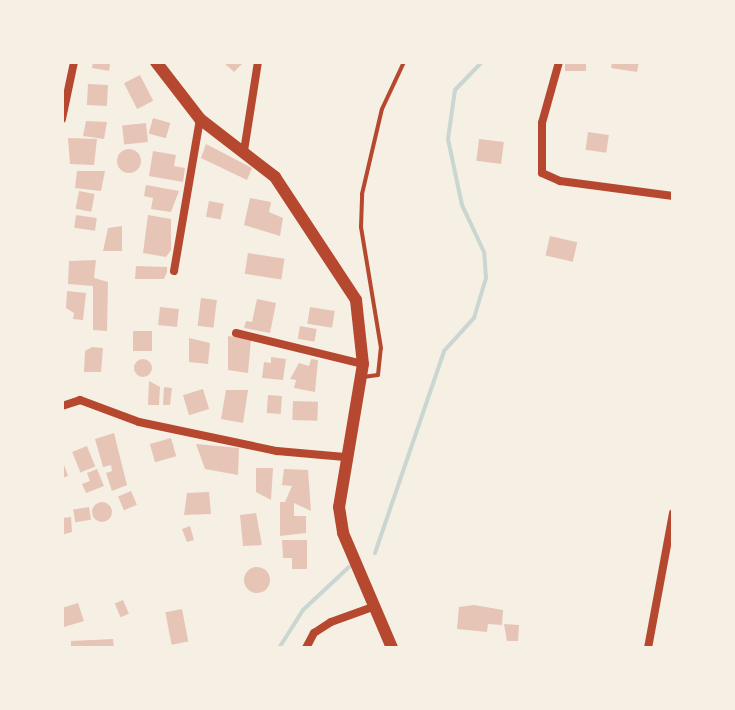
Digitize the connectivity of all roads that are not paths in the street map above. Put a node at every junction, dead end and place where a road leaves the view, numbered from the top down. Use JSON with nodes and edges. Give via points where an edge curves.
{"nodes":[{"id":1,"x":74,"y":62,"type":"edge"},
{"id":2,"x":156,"y":62,"type":"edge"},
{"id":3,"x":258,"y":62,"type":"edge"},
{"id":4,"x":404,"y":62,"type":"edge"},
{"id":5,"x":559,"y":62,"type":"edge"},
{"id":6,"x":62,"y":119,"type":"edge"},
{"id":7,"x":200,"y":119,"type":"junction"},
{"id":8,"x":244,"y":151,"type":"junction"},
{"id":9,"x":673,"y":196,"type":"edge"},
{"id":10,"x":174,"y":271,"type":"dead end"},
{"id":11,"x":236,"y":333,"type":"dead end"},
{"id":12,"x":362,"y":371,"type":"junction"},
{"id":13,"x":62,"y":406,"type":"edge"},
{"id":14,"x":345,"y":457,"type":"junction"},
{"id":15,"x":673,"y":513,"type":"edge"},
{"id":16,"x":373,"y":607,"type":"junction"},
{"id":17,"x":306,"y":648,"type":"edge"},
{"id":18,"x":392,"y":648,"type":"edge"},
{"id":19,"x":648,"y":648,"type":"edge"}],
"edges":[{"from":1,"to":6,"type":"street"},
{"from":2,"to":7,"type":"main road"},
{"from":3,"to":8,"type":"street"},
{"from":4,"to":12,"type":"lane","via":[[382,109],[362,194],[361,227],[381,348],[378,375]]},
{"from":5,"to":9,"type":"street","via":[[542,123],[542,173],[560,181]]},
{"from":7,"to":8,"type":"main road"},
{"from":7,"to":10,"type":"street"},
{"from":8,"to":12,"type":"main road","via":[[283,187],[356,300]]},
{"from":11,"to":12,"type":"street"},
{"from":12,"to":14,"type":"main road"},
{"from":13,"to":14,"type":"street","via":[[80,400],[139,422],[277,451]]},
{"from":14,"to":16,"type":"main road","via":[[339,507],[343,533]]},
{"from":15,"to":19,"type":"street"},
{"from":16,"to":17,"type":"street","via":[[331,622],[314,633]]},
{"from":16,"to":18,"type":"main road"}]}
